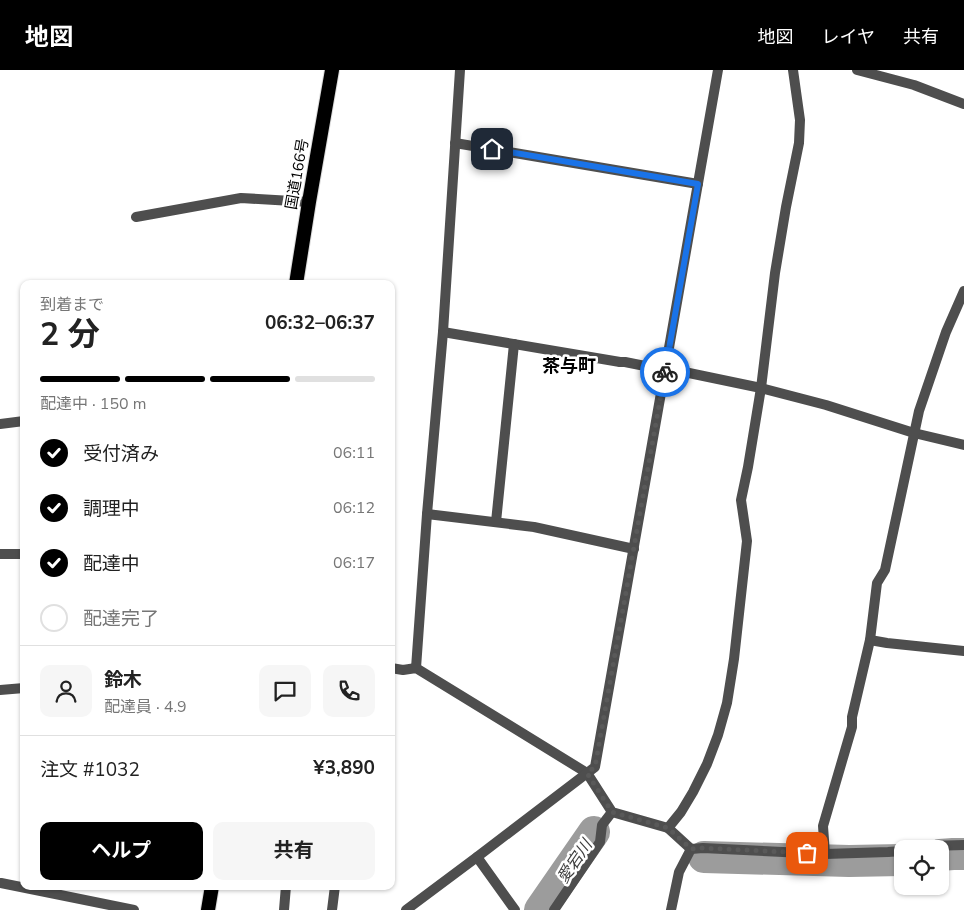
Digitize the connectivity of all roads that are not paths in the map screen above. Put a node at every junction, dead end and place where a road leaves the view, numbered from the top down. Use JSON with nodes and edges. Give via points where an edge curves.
{"nodes":[{"id":1,"x":332,"y":70,"type":"edge"},
{"id":2,"x":460,"y":70,"type":"edge"},
{"id":3,"x":718,"y":70,"type":"edge"},
{"id":4,"x":794,"y":70,"type":"edge"},
{"id":5,"x":858,"y":70,"type":"edge"},
{"id":6,"x":964,"y":104,"type":"edge"},
{"id":7,"x":455,"y":143,"type":"junction"},
{"id":8,"x":698,"y":184,"type":"junction"},
{"id":9,"x":309,"y":202,"type":"junction"},
{"id":10,"x":136,"y":216,"type":"dead end"},
{"id":11,"x":297,"y":280,"type":"edge"},
{"id":12,"x":964,"y":291,"type":"edge"},
{"id":13,"x":443,"y":332,"type":"junction"},
{"id":14,"x":514,"y":344,"type":"junction"},
{"id":15,"x":665,"y":369,"type":"junction"},
{"id":16,"x":760,"y":388,"type":"junction"},
{"id":17,"x":20,"y":422,"type":"edge"},
{"id":18,"x":0,"y":424,"type":"edge"},
{"id":19,"x":914,"y":433,"type":"junction"},
{"id":20,"x":964,"y":445,"type":"edge"},
{"id":21,"x":427,"y":514,"type":"junction"},
{"id":22,"x":496,"y":522,"type":"junction"},
{"id":23,"x":634,"y":549,"type":"junction"},
{"id":24,"x":0,"y":554,"type":"edge"},
{"id":25,"x":20,"y":554,"type":"edge"},
{"id":26,"x":870,"y":640,"type":"junction"},
{"id":27,"x":964,"y":651,"type":"edge"},
{"id":28,"x":416,"y":668,"type":"junction"},
{"id":29,"x":395,"y":669,"type":"edge"},
{"id":30,"x":20,"y":688,"type":"edge"},
{"id":31,"x":0,"y":690,"type":"edge"},
{"id":32,"x":587,"y":773,"type":"junction"},
{"id":33,"x":612,"y":812,"type":"junction"},
{"id":34,"x":668,"y":828,"type":"junction"},
{"id":35,"x":949,"y":845,"type":"edge"},
{"id":36,"x":964,"y":845,"type":"edge"},
{"id":37,"x":691,"y":849,"type":"junction"},
{"id":38,"x":894,"y":852,"type":"edge"},
{"id":39,"x":825,"y":854,"type":"junction"},
{"id":40,"x":477,"y":857,"type":"junction"},
{"id":41,"x":1,"y":884,"type":"dead end"},
{"id":42,"x":20,"y":888,"type":"edge"},
{"id":43,"x":32,"y":890,"type":"edge"},
{"id":44,"x":211,"y":890,"type":"edge"},
{"id":45,"x":286,"y":890,"type":"edge"},
{"id":46,"x":334,"y":890,"type":"edge"},
{"id":47,"x":134,"y":910,"type":"edge"},
{"id":48,"x":208,"y":910,"type":"edge"},
{"id":49,"x":284,"y":910,"type":"edge"},
{"id":50,"x":332,"y":910,"type":"edge"},
{"id":51,"x":406,"y":910,"type":"edge"},
{"id":52,"x":515,"y":910,"type":"edge"},
{"id":53,"x":554,"y":910,"type":"edge"},
{"id":54,"x":671,"y":910,"type":"edge"}],
"edges":[{"from":1,"to":9,"type":"highway","name":"国道166号"},
{"from":2,"to":7,"type":"street"},
{"from":3,"to":8,"type":"street"},
{"from":4,"to":16,"type":"street","via":[[800,120],[799,143],[776,264]]},
{"from":5,"to":6,"type":"street","via":[[914,85]]},
{"from":7,"to":8,"type":"street"},
{"from":7,"to":13,"type":"street"},
{"from":8,"to":15,"type":"street"},
{"from":9,"to":10,"type":"street","via":[[241,198]]},
{"from":9,"to":11,"type":"highway","name":"国道166号"},
{"from":12,"to":19,"type":"street","via":[[946,332]]},
{"from":13,"to":14,"type":"street"},
{"from":13,"to":21,"type":"street"},
{"from":14,"to":15,"type":"street"},
{"from":14,"to":22,"type":"street"},
{"from":15,"to":16,"type":"street"},
{"from":15,"to":23,"type":"street"},
{"from":16,"to":19,"type":"street"},
{"from":16,"to":34,"type":"street","via":[[741,500],[747,541],[727,703],[707,764],[681,812]]},
{"from":17,"to":18,"type":"street"},
{"from":19,"to":20,"type":"street"},
{"from":19,"to":26,"type":"street","via":[[886,570],[877,583]]},
{"from":21,"to":22,"type":"street"},
{"from":21,"to":28,"type":"street"},
{"from":22,"to":23,"type":"street"},
{"from":23,"to":32,"type":"street","via":[[595,767]]},
{"from":24,"to":25,"type":"street"},
{"from":26,"to":27,"type":"street"},
{"from":26,"to":39,"type":"street","via":[[852,727],[824,826]]},
{"from":28,"to":29,"type":"street"},
{"from":28,"to":32,"type":"street"},
{"from":30,"to":31,"type":"street"},
{"from":32,"to":33,"type":"street"},
{"from":32,"to":40,"type":"street"},
{"from":33,"to":34,"type":"street"},
{"from":33,"to":53,"type":"street","via":[[602,825],[600,842]]},
{"from":34,"to":37,"type":"street"},
{"from":35,"to":36,"type":"street"},
{"from":37,"to":39,"type":"street"},
{"from":37,"to":54,"type":"street","via":[[679,872]]},
{"from":38,"to":39,"type":"street"},
{"from":40,"to":51,"type":"street"},
{"from":40,"to":52,"type":"street"},
{"from":41,"to":42,"type":"street"},
{"from":43,"to":47,"type":"street"},
{"from":44,"to":48,"type":"highway"},
{"from":45,"to":49,"type":"street"},
{"from":46,"to":50,"type":"street"}]}
